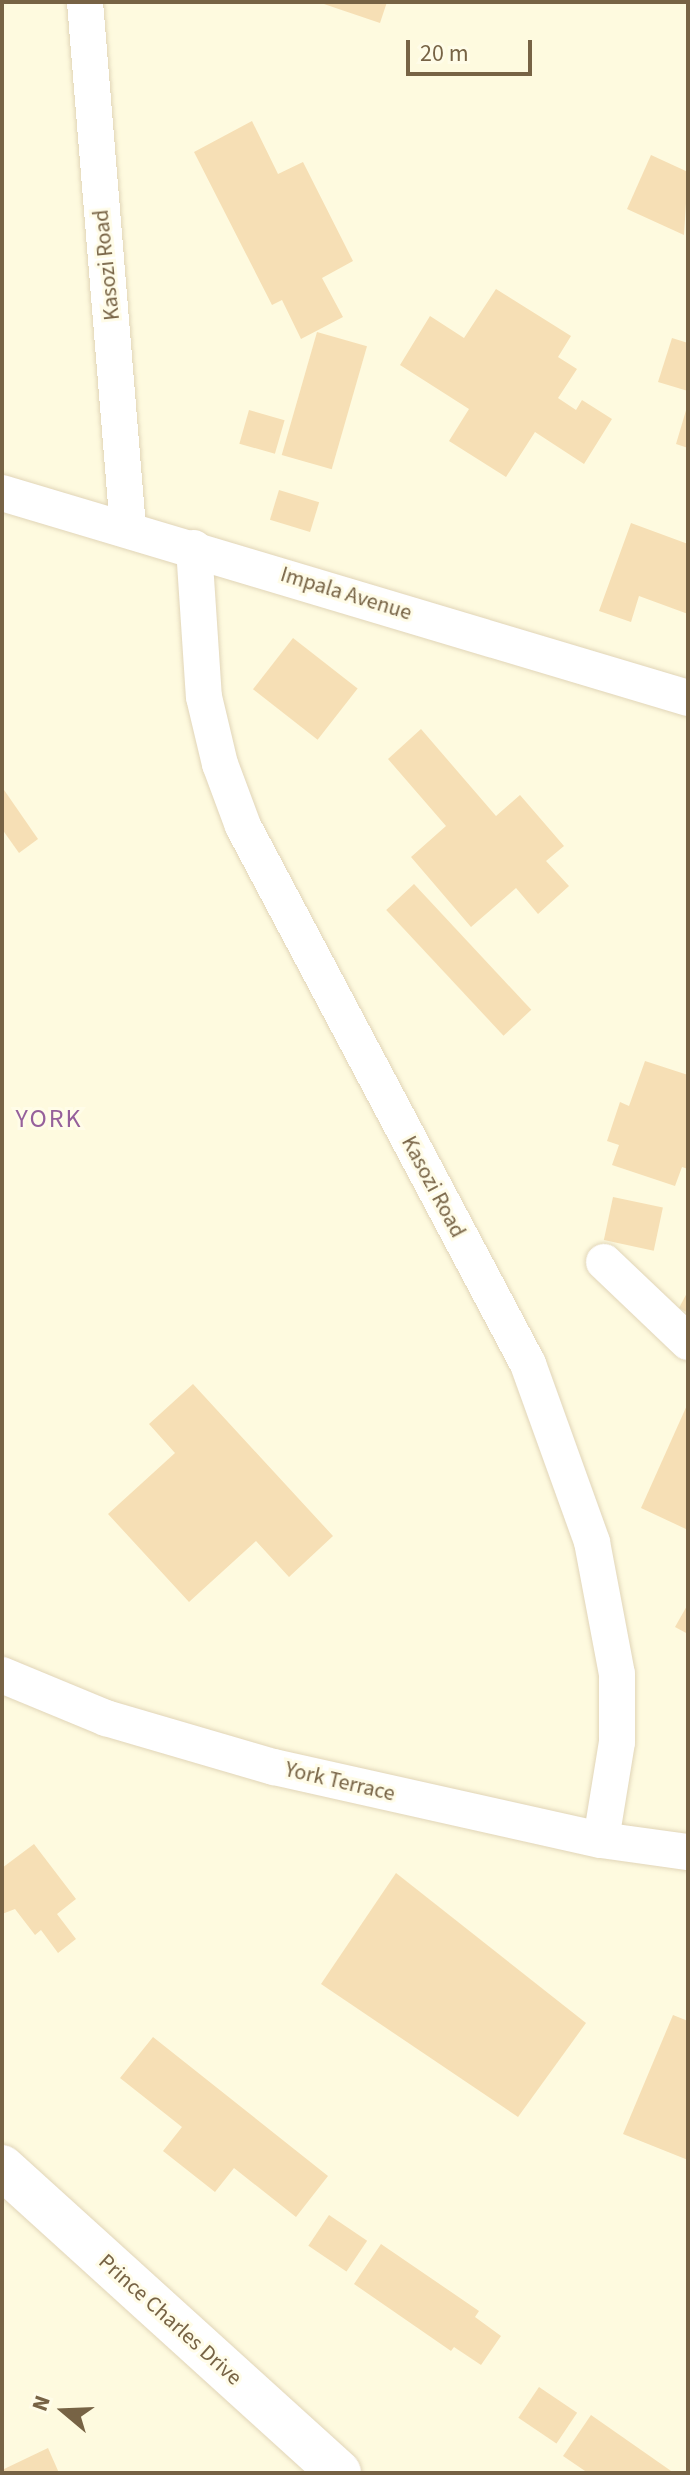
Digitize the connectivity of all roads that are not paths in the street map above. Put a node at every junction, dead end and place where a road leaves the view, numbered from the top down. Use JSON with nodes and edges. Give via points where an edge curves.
{"nodes":[{"id":1,"x":85,"y":2,"type":"edge"},
{"id":2,"x":2,"y":493,"type":"edge"},
{"id":3,"x":128,"y":528,"type":"junction"},
{"id":4,"x":194,"y":548,"type":"junction"},
{"id":5,"x":688,"y":698,"type":"edge"},
{"id":6,"x":604,"y":1262,"type":"dead end"},
{"id":7,"x":688,"y":1342,"type":"edge"},
{"id":8,"x":2,"y":1675,"type":"edge"},
{"id":9,"x":601,"y":1840,"type":"junction"},
{"id":10,"x":688,"y":1852,"type":"edge"},
{"id":11,"x":2,"y":2167,"type":"edge"},
{"id":12,"x":339,"y":2473,"type":"edge"}],
"edges":[{"from":1,"to":3,"type":"street","name":"Kasozi Road"},
{"from":2,"to":3,"type":"street","name":"Impala Avenue"},
{"from":3,"to":4,"type":"street","name":"Impala Avenue"},
{"from":4,"to":5,"type":"street","name":"Impala Avenue"},
{"from":4,"to":9,"type":"street","name":"Kasozi Road","via":[[204,697],[220,764],[243,826],[528,1364],[584,1514],[617,1674],[617,1742]]},
{"from":6,"to":7,"type":"street"},
{"from":8,"to":9,"type":"street","name":"York Terrace","via":[[106,1718],[274,1767]]},
{"from":9,"to":10,"type":"street","name":"York Terrace"},
{"from":11,"to":12,"type":"street","name":"Prince Charles Drive"}]}
